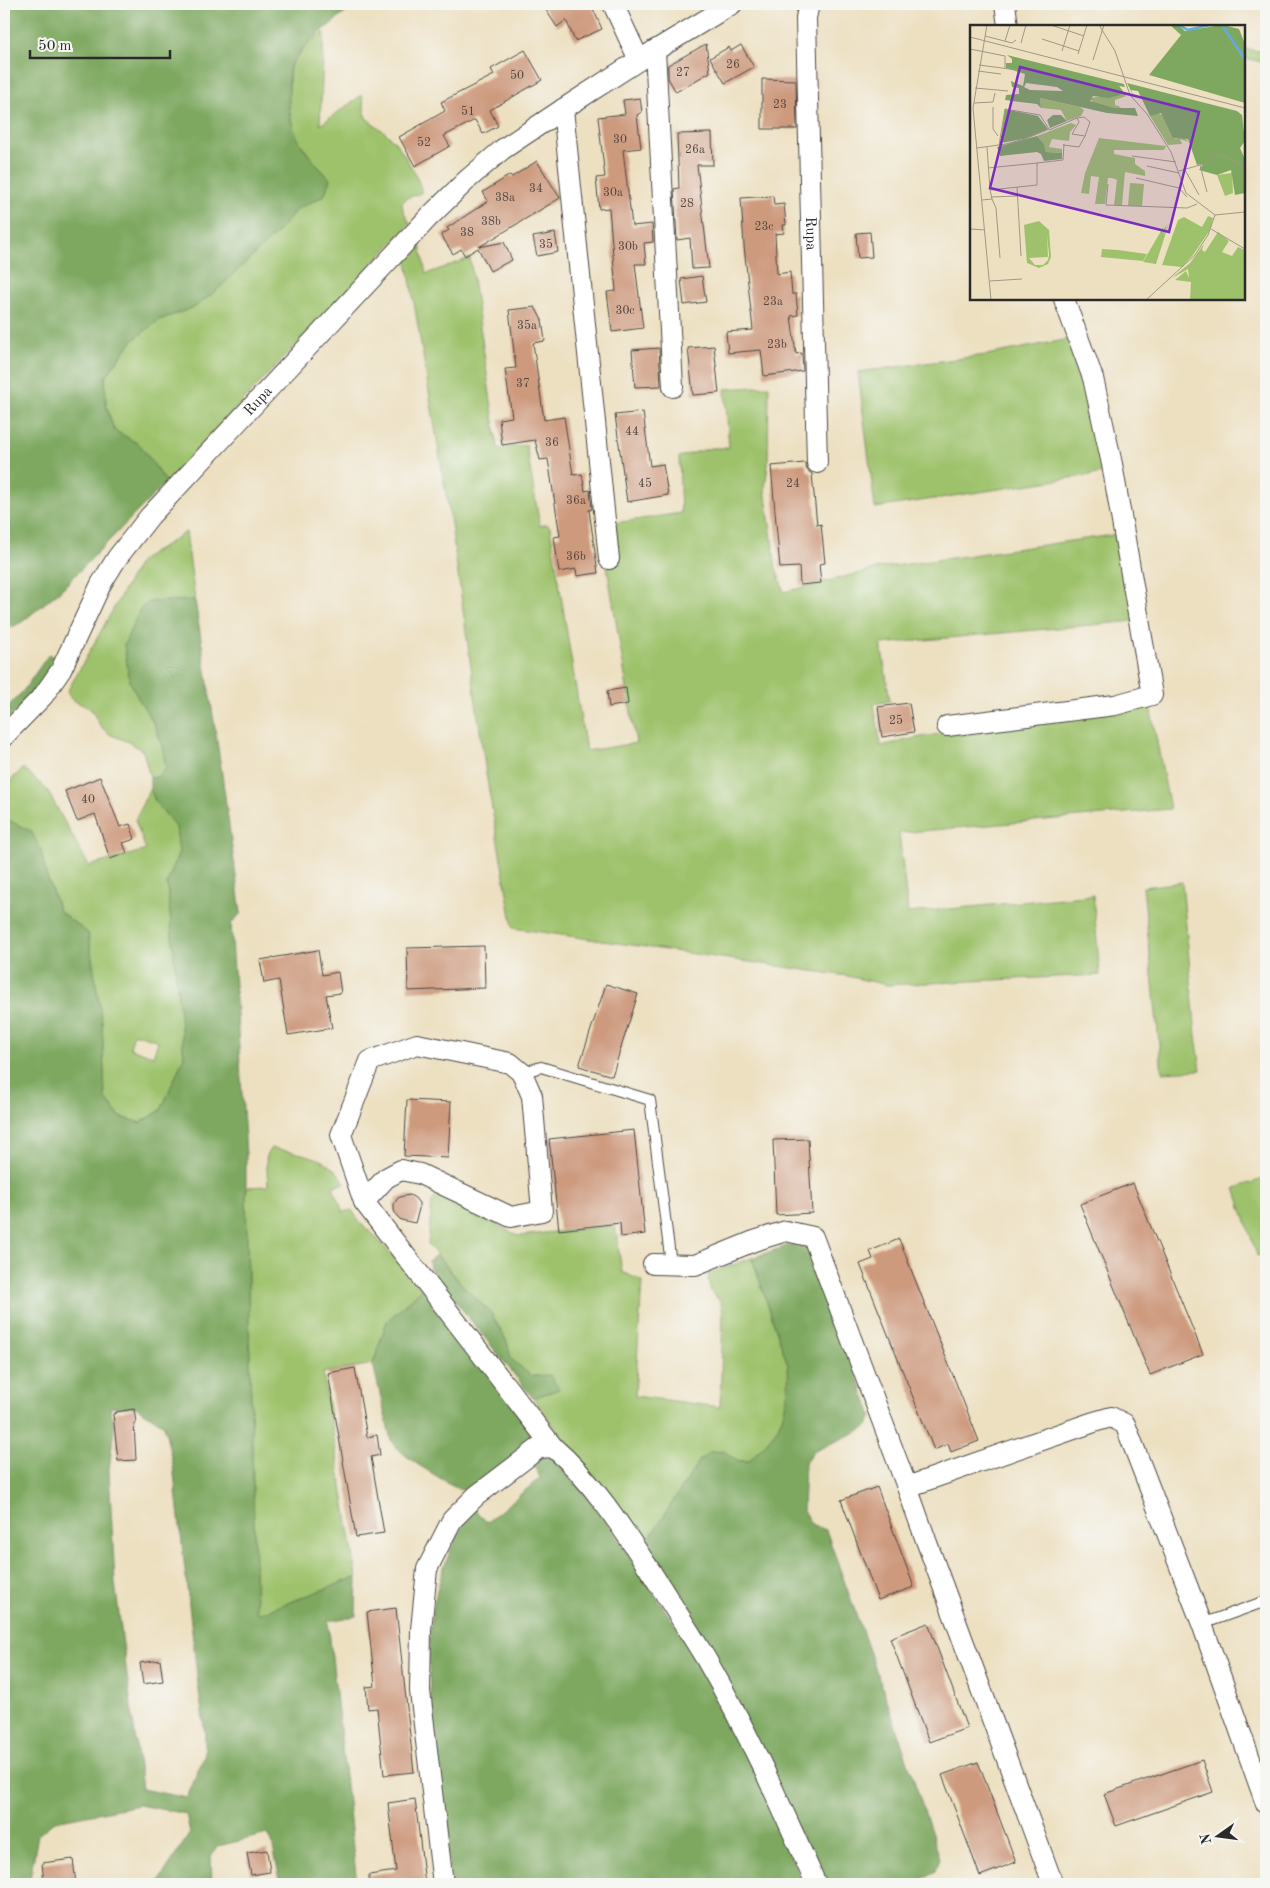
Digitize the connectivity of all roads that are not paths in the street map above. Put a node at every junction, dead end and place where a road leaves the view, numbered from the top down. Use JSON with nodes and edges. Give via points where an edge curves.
{"nodes":[{"id":1,"x":613,"y":4,"type":"edge"},
{"id":2,"x":732,"y":4,"type":"edge"},
{"id":3,"x":809,"y":4,"type":"edge"},
{"id":4,"x":1006,"y":4,"type":"edge"},
{"id":5,"x":1008,"y":25,"type":"edge"},
{"id":6,"x":647,"y":55,"type":"junction"},
{"id":7,"x":563,"y":108,"type":"junction"},
{"id":8,"x":1064,"y":300,"type":"edge"},
{"id":9,"x":673,"y":387,"type":"dead end"},
{"id":10,"x":817,"y":463,"type":"dead end"},
{"id":11,"x":609,"y":559,"type":"dead end"},
{"id":12,"x":947,"y":726,"type":"dead end"},
{"id":13,"x":4,"y":736,"type":"edge"},
{"id":14,"x":522,"y":1073,"type":"junction"},
{"id":15,"x":364,"y":1202,"type":"junction"},
{"id":16,"x":662,"y":1264,"type":"joint"},
{"id":17,"x":553,"y":1447,"type":"junction"},
{"id":18,"x":908,"y":1487,"type":"junction"},
{"id":19,"x":1266,"y":1602,"type":"edge"},
{"id":20,"x":1202,"y":1624,"type":"junction"},
{"id":21,"x":1266,"y":1804,"type":"edge"},
{"id":22,"x":443,"y":1884,"type":"edge"},
{"id":23,"x":816,"y":1884,"type":"edge"},
{"id":24,"x":1053,"y":1884,"type":"edge"}],
"edges":[{"from":1,"to":6,"type":"street"},
{"from":2,"to":6,"type":"street","name":"Rupa"},
{"from":3,"to":10,"type":"street","name":"Rupa","via":[[806,18]]},
{"from":4,"to":5,"type":"street"},
{"from":6,"to":7,"type":"street","name":"Rupa"},
{"from":6,"to":9,"type":"street"},
{"from":7,"to":11,"type":"street"},
{"from":7,"to":13,"type":"street","name":"Rupa","via":[[468,179],[429,217],[150,516],[101,584],[60,670],[43,696]]},
{"from":8,"to":12,"type":"street","via":[[1093,378],[1112,464],[1152,695],[1115,705]]},
{"from":14,"to":15,"type":"street","via":[[510,1063],[417,1044],[370,1061],[341,1135]]},
{"from":14,"to":15,"type":"street","via":[[532,1096],[542,1211],[511,1217],[420,1174],[401,1170],[386,1178]]},
{"from":14,"to":16,"type":"lane","via":[[541,1067],[650,1100]]},
{"from":15,"to":17,"type":"street"},
{"from":16,"to":18,"type":"street","via":[[695,1264],[786,1231],[813,1237]]},
{"from":17,"to":22,"type":"street","via":[[540,1448],[476,1496],[452,1520],[427,1569],[420,1691]]},
{"from":17,"to":23,"type":"street","via":[[569,1460],[606,1506],[706,1659],[757,1756]]},
{"from":18,"to":20,"type":"street","via":[[1111,1417],[1125,1424]]},
{"from":18,"to":24,"type":"street"},
{"from":19,"to":20,"type":"lane"},
{"from":20,"to":21,"type":"street"}]}
